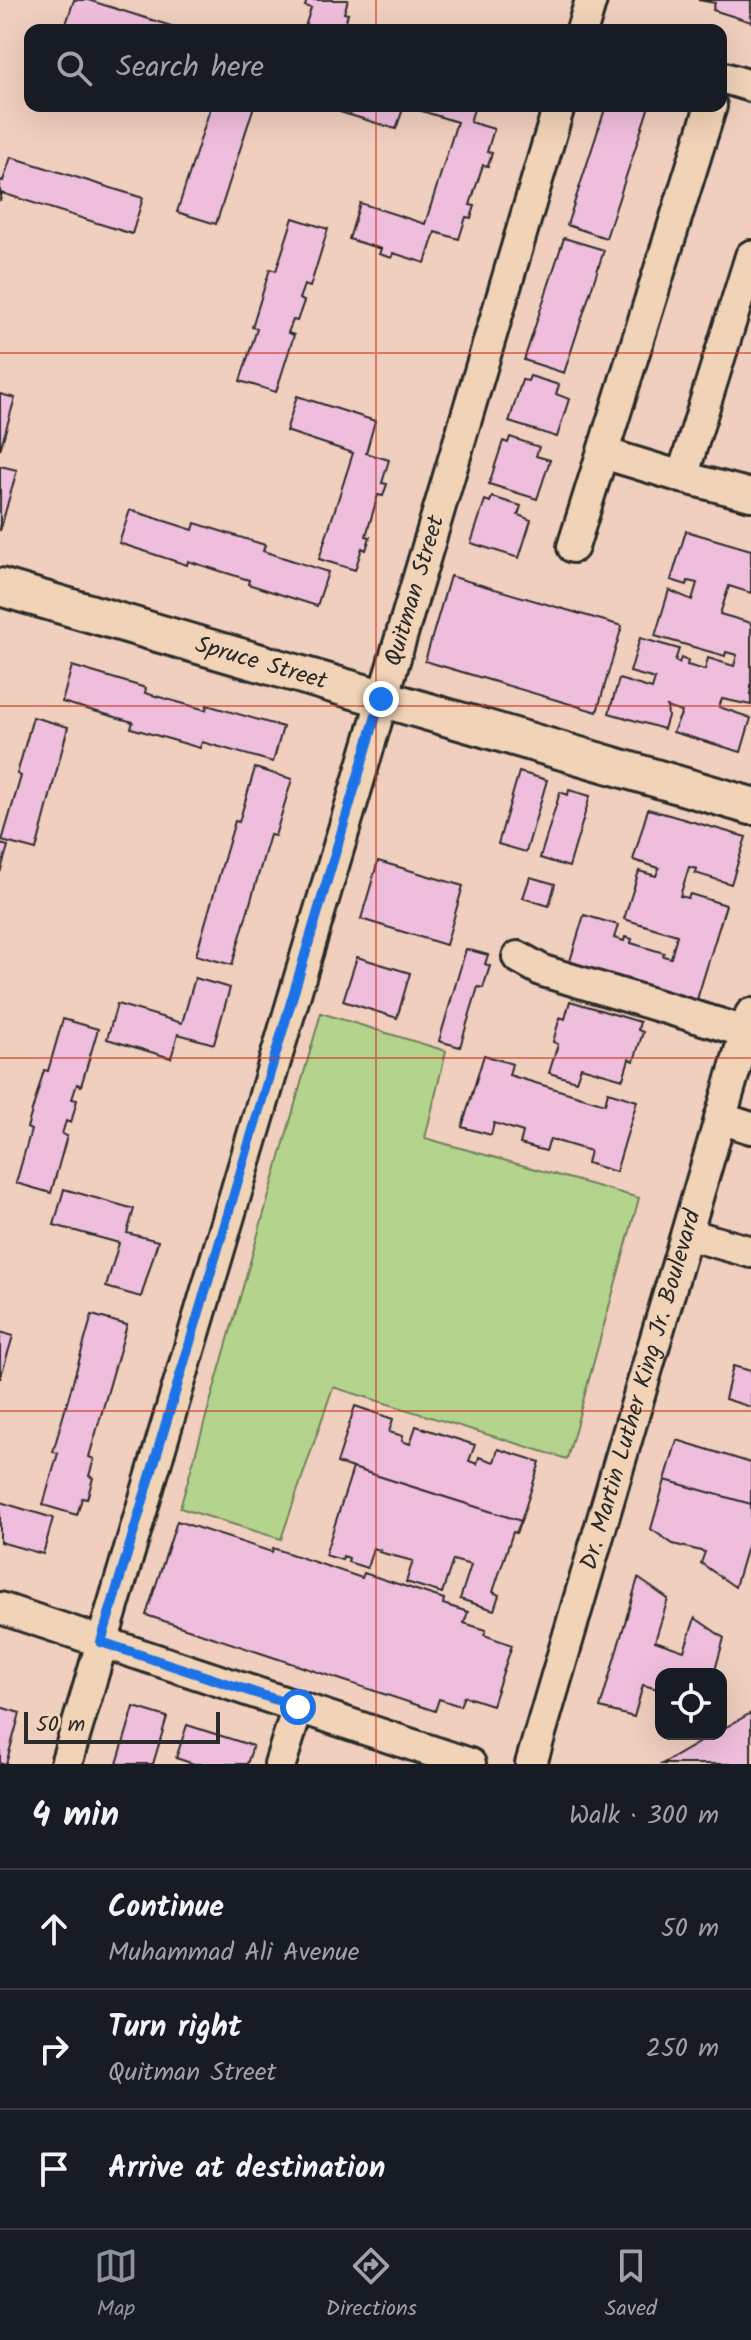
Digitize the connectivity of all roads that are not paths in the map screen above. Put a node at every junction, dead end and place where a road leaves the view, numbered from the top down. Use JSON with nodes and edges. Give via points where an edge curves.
{"nodes":[{"id":1,"x":591,"y":0,"type":"edge"},
{"id":2,"x":584,"y":24,"type":"edge"},
{"id":3,"x":727,"y":79,"type":"edge"},
{"id":4,"x":751,"y":86,"type":"edge"},
{"id":5,"x":557,"y":112,"type":"edge"},
{"id":6,"x":709,"y":112,"type":"edge"},
{"id":7,"x":751,"y":256,"type":"edge"},
{"id":8,"x":603,"y":453,"type":"junction"},
{"id":9,"x":682,"y":477,"type":"junction"},
{"id":10,"x":751,"y":495,"type":"edge"},
{"id":11,"x":573,"y":547,"type":"dead end"},
{"id":12,"x":0,"y":587,"type":"edge"},
{"id":13,"x":381,"y":699,"type":"junction"},
{"id":14,"x":751,"y":806,"type":"edge"},
{"id":15,"x":518,"y":957,"type":"dead end"},
{"id":16,"x":748,"y":1023,"type":"edge"},
{"id":17,"x":720,"y":1118,"type":"junction"},
{"id":18,"x":751,"y":1128,"type":"edge"},
{"id":19,"x":687,"y":1234,"type":"junction"},
{"id":20,"x":751,"y":1252,"type":"edge"},
{"id":21,"x":0,"y":1608,"type":"edge"},
{"id":22,"x":101,"y":1642,"type":"junction"},
{"id":23,"x":298,"y":1707,"type":"junction"},
{"id":24,"x":66,"y":1764,"type":"edge"},
{"id":25,"x":280,"y":1764,"type":"edge"},
{"id":26,"x":470,"y":1764,"type":"edge"},
{"id":27,"x":531,"y":1764,"type":"edge"}],
"edges":[{"from":1,"to":2,"type":"street"},
{"from":3,"to":4,"type":"street"},
{"from":5,"to":13,"type":"street","name":"Quitman Street"},
{"from":6,"to":8,"type":"street"},
{"from":7,"to":9,"type":"street"},
{"from":8,"to":9,"type":"street"},
{"from":8,"to":11,"type":"street"},
{"from":9,"to":10,"type":"street"},
{"from":12,"to":13,"type":"main road","name":"Spruce Street"},
{"from":13,"to":14,"type":"main road","name":"Spruce Street"},
{"from":13,"to":22,"type":"street","name":"Quitman Street"},
{"from":15,"to":16,"type":"street","via":[[543,971]]},
{"from":16,"to":17,"type":"street","name":"Dr. Martin Luther King Jr. Boulevard"},
{"from":17,"to":18,"type":"street"},
{"from":17,"to":19,"type":"street","name":"Dr. Martin Luther King Jr. Boulevard"},
{"from":19,"to":20,"type":"street"},
{"from":19,"to":27,"type":"street","name":"Dr. Martin Luther King Jr. Boulevard"},
{"from":21,"to":22,"type":"street"},
{"from":22,"to":23,"type":"street"},
{"from":22,"to":24,"type":"street","name":"Quitman Street"},
{"from":23,"to":25,"type":"street"},
{"from":23,"to":26,"type":"street"}]}
